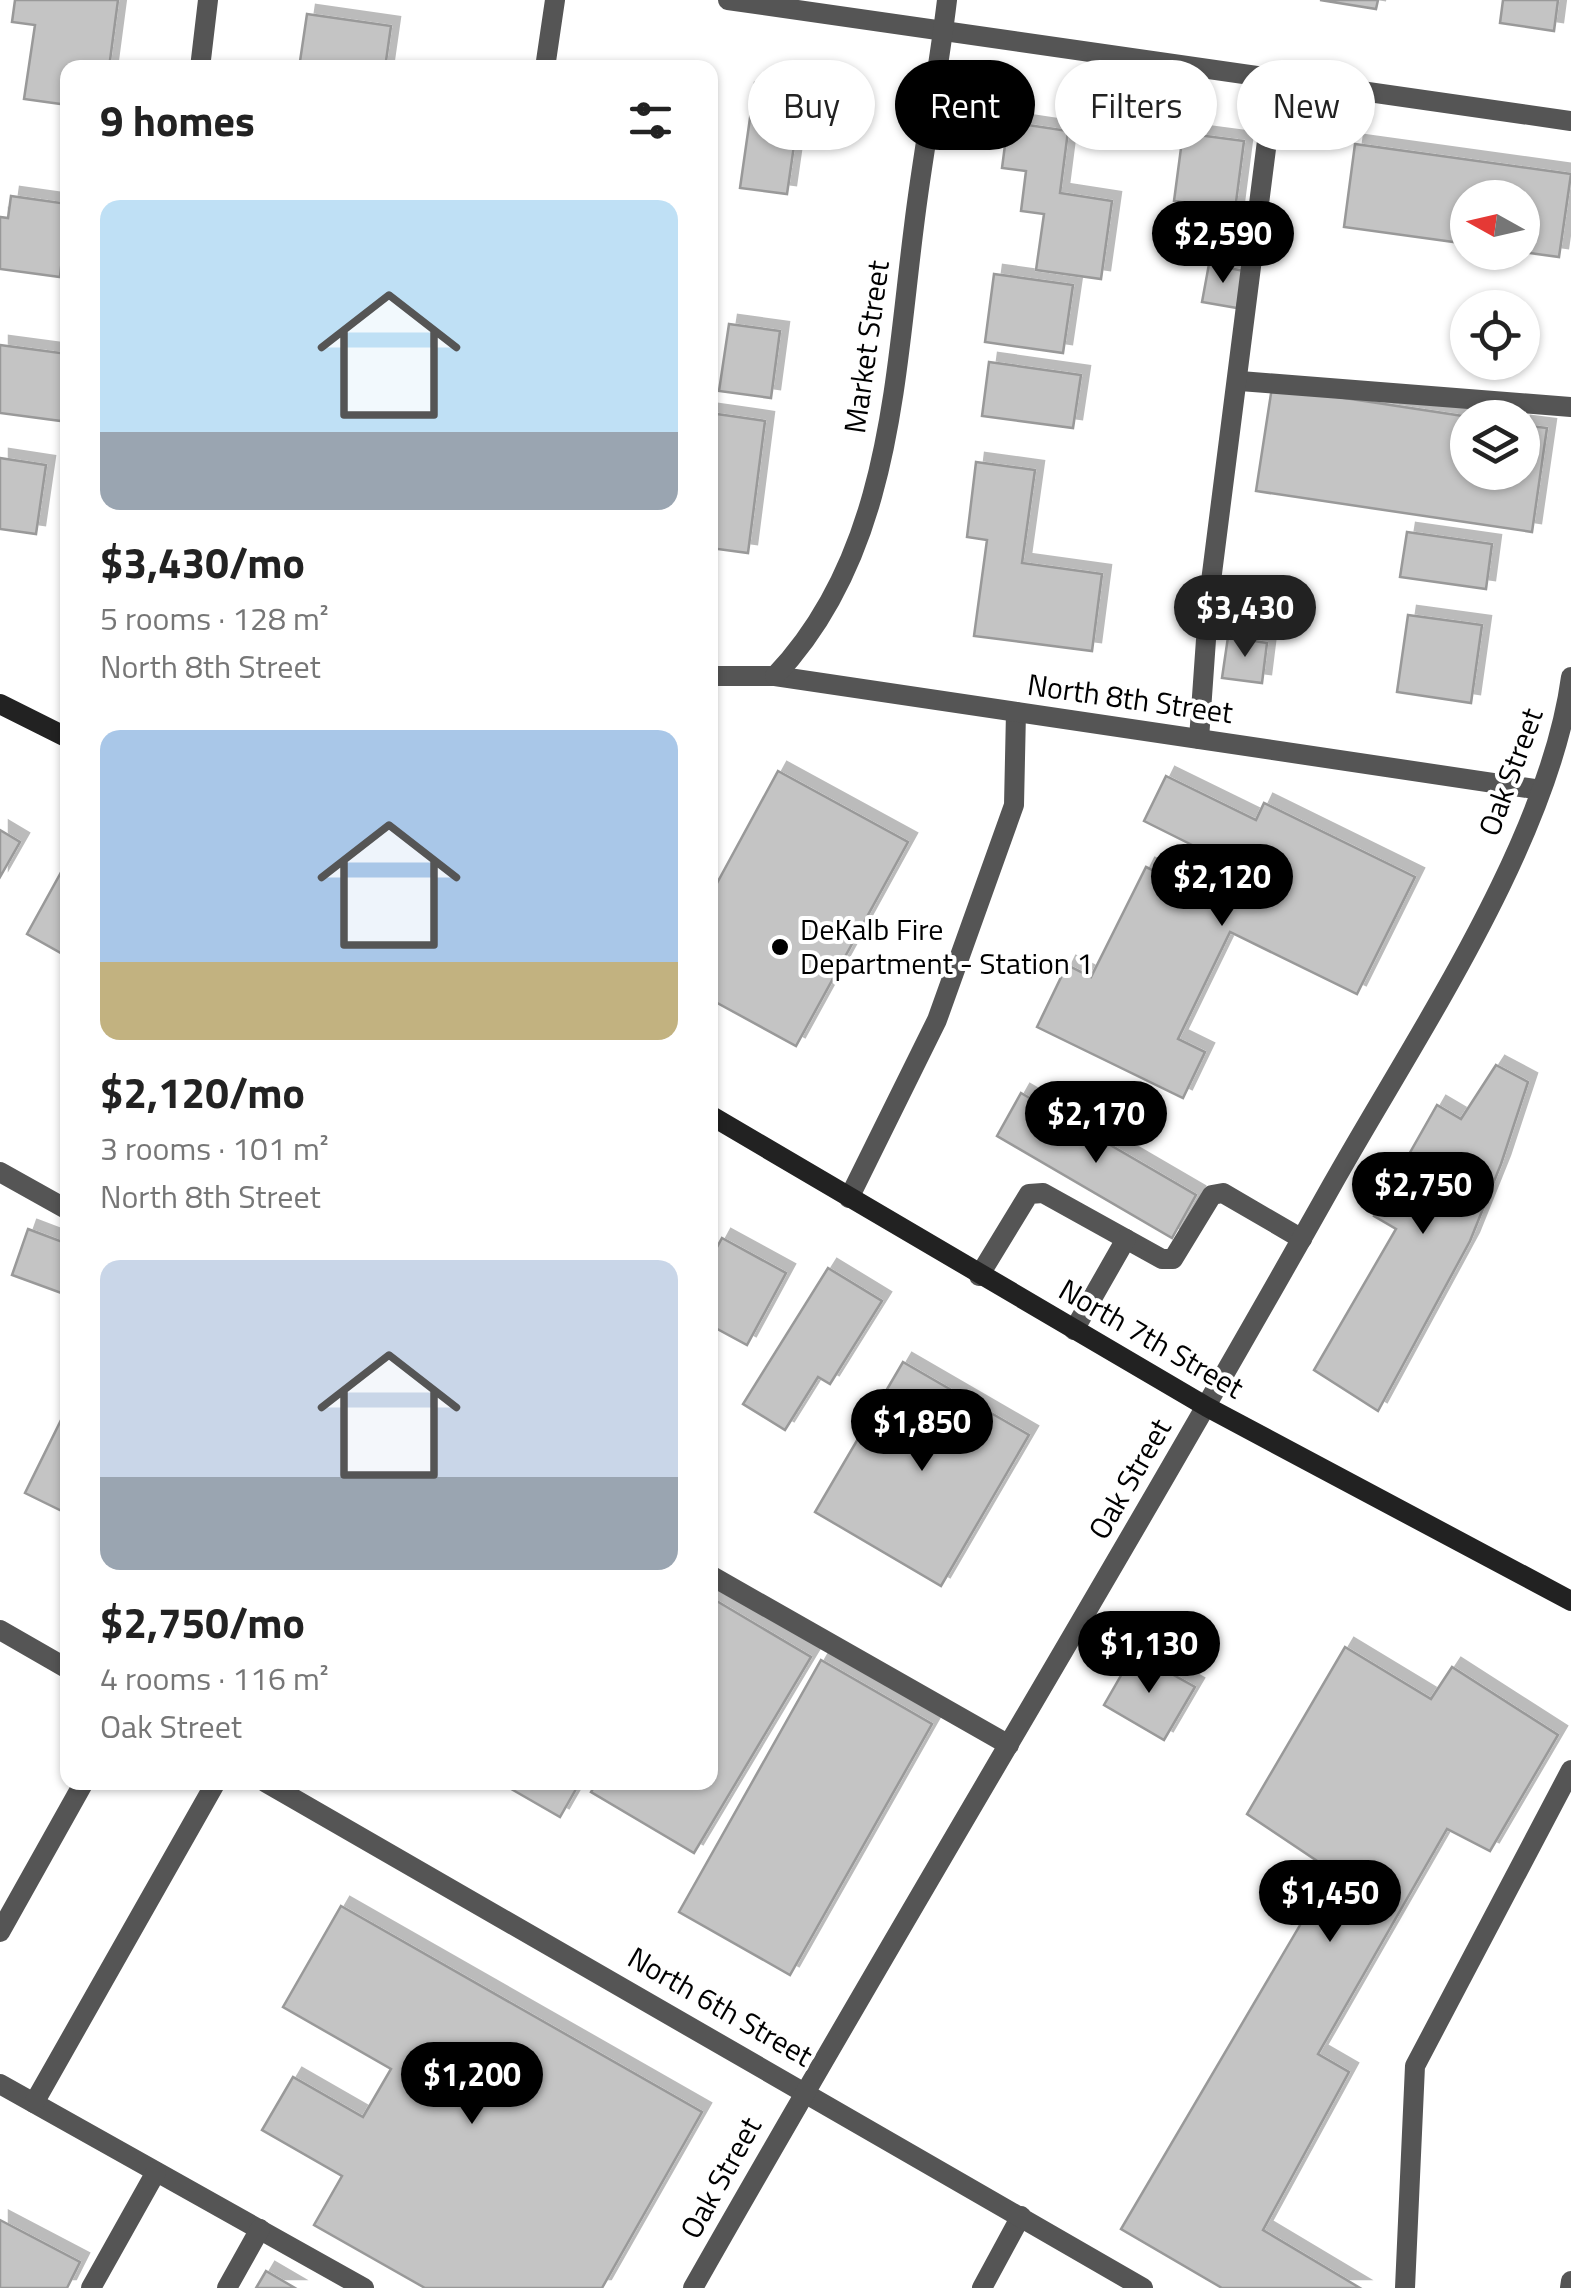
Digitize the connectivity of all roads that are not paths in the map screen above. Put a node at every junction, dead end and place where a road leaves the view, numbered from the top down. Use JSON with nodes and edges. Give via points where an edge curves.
{"nodes":[{"id":1,"x":208,"y":0,"type":"edge"},
{"id":2,"x":555,"y":0,"type":"edge"},
{"id":3,"x":728,"y":0,"type":"edge"},
{"id":4,"x":947,"y":0,"type":"edge"},
{"id":5,"x":943,"y":30,"type":"junction"},
{"id":6,"x":201,"y":60,"type":"edge"},
{"id":7,"x":546,"y":60,"type":"edge"},
{"id":8,"x":1237,"y":73,"type":"edge"},
{"id":9,"x":1375,"y":93,"type":"edge"},
{"id":10,"x":1571,"y":121,"type":"edge"},
{"id":11,"x":1267,"y":150,"type":"edge"},
{"id":12,"x":1240,"y":380,"type":"junction"},
{"id":13,"x":1571,"y":407,"type":"edge"},
{"id":14,"x":776,"y":676,"type":"junction"},
{"id":15,"x":1571,"y":678,"type":"edge"},
{"id":16,"x":718,"y":683,"type":"edge"},
{"id":17,"x":0,"y":704,"type":"edge"},
{"id":18,"x":1016,"y":712,"type":"junction"},
{"id":19,"x":60,"y":734,"type":"edge"},
{"id":20,"x":1199,"y":739,"type":"junction"},
{"id":21,"x":1541,"y":790,"type":"junction"},
{"id":22,"x":718,"y":1120,"type":"edge"},
{"id":23,"x":0,"y":1172,"type":"edge"},
{"id":24,"x":850,"y":1198,"type":"junction"},
{"id":25,"x":60,"y":1206,"type":"edge"},
{"id":26,"x":1126,"y":1239,"type":"junction"},
{"id":27,"x":1302,"y":1239,"type":"junction"},
{"id":28,"x":979,"y":1276,"type":"junction"},
{"id":29,"x":1074,"y":1330,"type":"junction"},
{"id":30,"x":1207,"y":1407,"type":"junction"},
{"id":31,"x":718,"y":1580,"type":"edge"},
{"id":32,"x":1571,"y":1601,"type":"edge"},
{"id":33,"x":0,"y":1630,"type":"edge"},
{"id":34,"x":60,"y":1664,"type":"edge"},
{"id":35,"x":1009,"y":1744,"type":"junction"},
{"id":36,"x":1571,"y":1770,"type":"edge"},
{"id":37,"x":80,"y":1790,"type":"edge"},
{"id":38,"x":211,"y":1790,"type":"edge"},
{"id":39,"x":279,"y":1790,"type":"edge"},
{"id":40,"x":0,"y":1932,"type":"edge"},
{"id":41,"x":0,"y":2084,"type":"edge"},
{"id":42,"x":806,"y":2090,"type":"junction"},
{"id":43,"x":34,"y":2103,"type":"junction"},
{"id":44,"x":156,"y":2172,"type":"junction"},
{"id":45,"x":1021,"y":2216,"type":"junction"},
{"id":46,"x":260,"y":2229,"type":"junction"},
{"id":47,"x":91,"y":2288,"type":"edge"},
{"id":48,"x":227,"y":2288,"type":"edge"},
{"id":49,"x":364,"y":2288,"type":"edge"},
{"id":50,"x":694,"y":2288,"type":"edge"},
{"id":51,"x":982,"y":2288,"type":"edge"},
{"id":52,"x":1143,"y":2288,"type":"edge"},
{"id":53,"x":1405,"y":2288,"type":"edge"}],
"edges":[{"from":1,"to":6,"type":"street"},
{"from":2,"to":7,"type":"street"},
{"from":3,"to":5,"type":"street"},
{"from":4,"to":5,"type":"street","name":"Market Street"},
{"from":5,"to":8,"type":"street"},
{"from":5,"to":14,"type":"street","name":"Market Street","via":[[887,436],[866,523],[840,586],[805,645]]},
{"from":9,"to":10,"type":"street"},
{"from":11,"to":12,"type":"street"},
{"from":12,"to":13,"type":"street"},
{"from":12,"to":20,"type":"street","via":[[1209,597]]},
{"from":14,"to":16,"type":"street","name":"North 8th Street"},
{"from":14,"to":18,"type":"street","name":"North 8th Street"},
{"from":15,"to":21,"type":"street","name":"Oak Street"},
{"from":17,"to":19,"type":"street"},
{"from":18,"to":20,"type":"street","name":"North 8th Street"},
{"from":18,"to":24,"type":"street","via":[[1014,805],[936,1020]]},
{"from":20,"to":21,"type":"street","name":"North 8th Street"},
{"from":21,"to":27,"type":"street","name":"Oak Street","via":[[1484,915]]},
{"from":22,"to":24,"type":"street","name":"North 7th Street"},
{"from":23,"to":25,"type":"street"},
{"from":24,"to":28,"type":"street","name":"North 7th Street"},
{"from":26,"to":27,"type":"street","via":[[1173,1259],[1212,1196],[1223,1193]]},
{"from":26,"to":28,"type":"street","via":[[1043,1193],[1029,1194]]},
{"from":26,"to":29,"type":"street"},
{"from":27,"to":30,"type":"street","name":"Oak Street"},
{"from":28,"to":29,"type":"street","name":"North 7th Street"},
{"from":29,"to":30,"type":"street","name":"North 7th Street"},
{"from":30,"to":32,"type":"street","name":"North 7th Street"},
{"from":30,"to":35,"type":"street","name":"Oak Street"},
{"from":31,"to":35,"type":"street"},
{"from":33,"to":34,"type":"street"},
{"from":35,"to":42,"type":"street","name":"Oak Street"},
{"from":36,"to":53,"type":"street","via":[[1415,2066]]},
{"from":37,"to":40,"type":"street"},
{"from":38,"to":43,"type":"street"},
{"from":39,"to":42,"type":"street","name":"North 6th Street"},
{"from":41,"to":43,"type":"street"},
{"from":42,"to":45,"type":"street","name":"North 6th Street"},
{"from":42,"to":50,"type":"street","name":"Oak Street"},
{"from":43,"to":44,"type":"street"},
{"from":44,"to":46,"type":"street"},
{"from":44,"to":47,"type":"street"},
{"from":45,"to":51,"type":"street"},
{"from":45,"to":52,"type":"street","name":"North 6th Street"},
{"from":46,"to":48,"type":"street"},
{"from":46,"to":49,"type":"street"}]}
